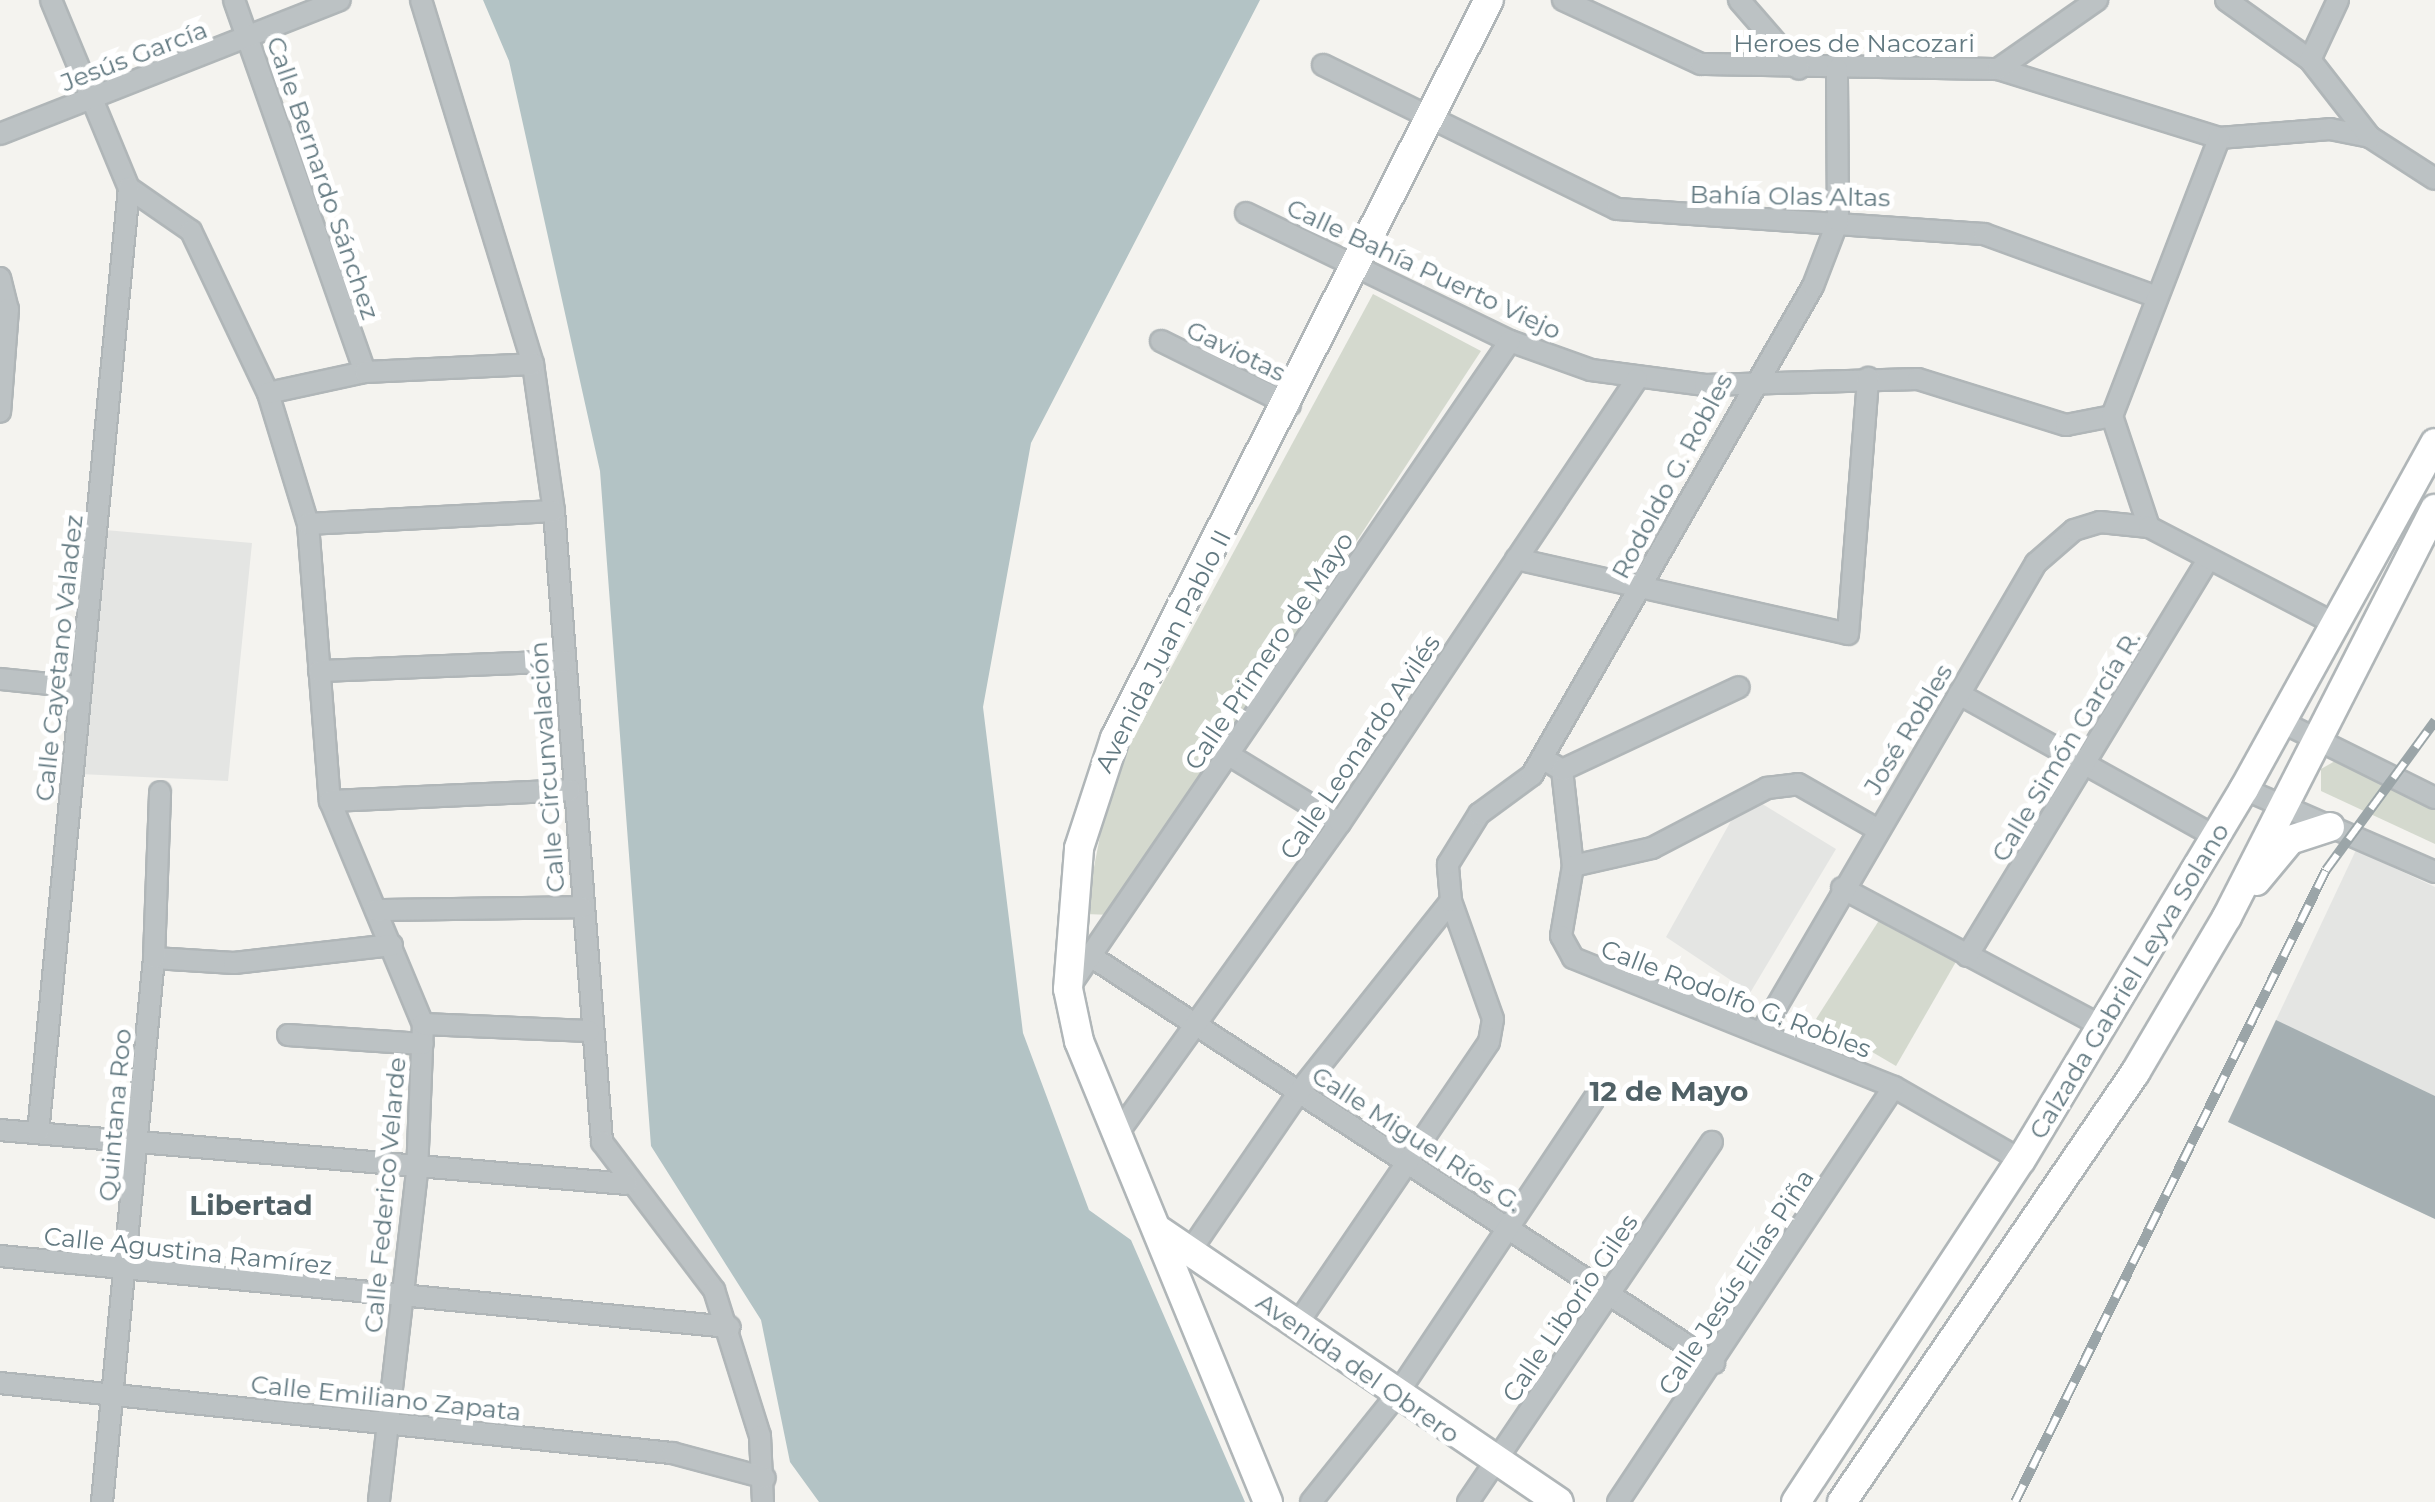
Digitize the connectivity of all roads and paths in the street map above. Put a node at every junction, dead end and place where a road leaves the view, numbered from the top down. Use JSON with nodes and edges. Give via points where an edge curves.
{"nodes":[{"id":1,"x":51,"y":0,"type":"edge"},
{"id":2,"x":234,"y":0,"type":"edge"},
{"id":3,"x":340,"y":0,"type":"edge"},
{"id":4,"x":421,"y":0,"type":"edge"},
{"id":5,"x":1489,"y":0,"type":"edge"},
{"id":6,"x":1564,"y":0,"type":"edge"},
{"id":7,"x":1739,"y":0,"type":"edge"},
{"id":8,"x":2096,"y":0,"type":"edge"},
{"id":9,"x":2226,"y":0,"type":"edge"},
{"id":10,"x":2338,"y":0,"type":"edge"},
{"id":11,"x":249,"y":40,"type":"junction"},
{"id":12,"x":2310,"y":60,"type":"junction"},
{"id":13,"x":1323,"y":65,"type":"dead end"},
{"id":14,"x":1799,"y":69,"type":"junction"},
{"id":15,"x":1837,"y":69,"type":"junction"},
{"id":16,"x":1998,"y":69,"type":"junction"},
{"id":17,"x":86,"y":101,"type":"junction"},
{"id":18,"x":1430,"y":120,"type":"junction"},
{"id":19,"x":0,"y":134,"type":"edge"},
{"id":20,"x":2370,"y":137,"type":"junction"},
{"id":21,"x":2218,"y":138,"type":"junction"},
{"id":22,"x":2435,"y":179,"type":"edge"},
{"id":23,"x":129,"y":188,"type":"junction"},
{"id":24,"x":1246,"y":212,"type":"dead end"},
{"id":25,"x":1838,"y":221,"type":"junction"},
{"id":26,"x":1358,"y":264,"type":"junction"},
{"id":27,"x":0,"y":278,"type":"edge"},
{"id":28,"x":2158,"y":296,"type":"junction"},
{"id":29,"x":1160,"y":341,"type":"dead end"},
{"id":30,"x":1510,"y":341,"type":"junction"},
{"id":31,"x":533,"y":364,"type":"junction"},
{"id":32,"x":365,"y":372,"type":"junction"},
{"id":33,"x":1868,"y":378,"type":"junction"},
{"id":34,"x":1637,"y":379,"type":"junction"},
{"id":35,"x":1749,"y":384,"type":"junction"},
{"id":36,"x":268,"y":393,"type":"junction"},
{"id":37,"x":1290,"y":406,"type":"junction"},
{"id":38,"x":0,"y":412,"type":"edge"},
{"id":39,"x":2112,"y":416,"type":"junction"},
{"id":40,"x":2435,"y":443,"type":"edge"},
{"id":41,"x":2435,"y":508,"type":"edge"},
{"id":42,"x":554,"y":511,"type":"junction"},
{"id":43,"x":308,"y":524,"type":"junction"},
{"id":44,"x":2150,"y":527,"type":"junction"},
{"id":45,"x":1516,"y":560,"type":"junction"},
{"id":46,"x":2208,"y":561,"type":"junction"},
{"id":47,"x":1638,"y":593,"type":"junction"},
{"id":48,"x":2337,"y":625,"type":"junction"},
{"id":49,"x":564,"y":661,"type":"junction"},
{"id":50,"x":319,"y":671,"type":"junction"},
{"id":51,"x":0,"y":679,"type":"edge"},
{"id":52,"x":79,"y":687,"type":"junction"},
{"id":53,"x":1739,"y":687,"type":"dead end"},
{"id":54,"x":1959,"y":694,"type":"junction"},
{"id":55,"x":2280,"y":721,"type":"junction"},
{"id":56,"x":2311,"y":737,"type":"junction"},
{"id":57,"x":1229,"y":755,"type":"junction"},
{"id":58,"x":1542,"y":758,"type":"junction"},
{"id":59,"x":2084,"y":764,"type":"junction"},
{"id":60,"x":1562,"y":770,"type":"junction"},
{"id":61,"x":2244,"y":789,"type":"junction"},
{"id":62,"x":570,"y":790,"type":"junction"},
{"id":63,"x":160,"y":792,"type":"dead end"},
{"id":64,"x":2432,"y":792,"type":"edge"},
{"id":65,"x":330,"y":801,"type":"junction"},
{"id":66,"x":2279,"y":805,"type":"junction"},
{"id":67,"x":1340,"y":822,"type":"junction"},
{"id":68,"x":2330,"y":827,"type":"junction"},
{"id":69,"x":1877,"y":829,"type":"junction"},
{"id":70,"x":2216,"y":836,"type":"junction"},
{"id":71,"x":1573,"y":866,"type":"junction"},
{"id":72,"x":2435,"y":872,"type":"edge"},
{"id":73,"x":1842,"y":888,"type":"junction"},
{"id":74,"x":1451,"y":901,"type":"junction"},
{"id":75,"x":582,"y":907,"type":"junction"},
{"id":76,"x":376,"y":910,"type":"junction"},
{"id":77,"x":2227,"y":917,"type":"junction"},
{"id":78,"x":392,"y":946,"type":"junction"},
{"id":79,"x":1967,"y":956,"type":"junction"},
{"id":80,"x":1092,"y":957,"type":"junction"},
{"id":81,"x":154,"y":958,"type":"junction"},
{"id":82,"x":1068,"y":989,"type":"junction"},
{"id":83,"x":1197,"y":1024,"type":"junction"},
{"id":84,"x":2100,"y":1025,"type":"junction"},
{"id":85,"x":589,"y":1031,"type":"junction"},
{"id":86,"x":1760,"y":1033,"type":"junction"},
{"id":87,"x":423,"y":1034,"type":"junction"},
{"id":88,"x":288,"y":1035,"type":"dead end"},
{"id":89,"x":1894,"y":1088,"type":"junction"},
{"id":90,"x":1299,"y":1092,"type":"junction"},
{"id":91,"x":1595,"y":1098,"type":"dead end"},
{"id":92,"x":0,"y":1130,"type":"edge"},
{"id":93,"x":38,"y":1133,"type":"junction"},
{"id":94,"x":1115,"y":1136,"type":"junction"},
{"id":95,"x":137,"y":1142,"type":"junction"},
{"id":96,"x":1712,"y":1142,"type":"dead end"},
{"id":97,"x":2021,"y":1160,"type":"junction"},
{"id":98,"x":1407,"y":1162,"type":"junction"},
{"id":99,"x":417,"y":1172,"type":"junction"},
{"id":100,"x":626,"y":1184,"type":"junction"},
{"id":101,"x":1508,"y":1230,"type":"junction"},
{"id":102,"x":0,"y":1256,"type":"edge"},
{"id":103,"x":1184,"y":1261,"type":"junction"},
{"id":104,"x":125,"y":1269,"type":"junction"},
{"id":105,"x":1608,"y":1294,"type":"junction"},
{"id":106,"x":403,"y":1298,"type":"junction"},
{"id":107,"x":1296,"y":1326,"type":"junction"},
{"id":108,"x":730,"y":1327,"type":"junction"},
{"id":109,"x":1714,"y":1363,"type":"junction"},
{"id":110,"x":0,"y":1383,"type":"edge"},
{"id":111,"x":112,"y":1394,"type":"junction"},
{"id":112,"x":1396,"y":1396,"type":"junction"},
{"id":113,"x":388,"y":1423,"type":"junction"},
{"id":114,"x":1497,"y":1463,"type":"junction"},
{"id":115,"x":764,"y":1478,"type":"junction"},
{"id":116,"x":102,"y":1502,"type":"edge"},
{"id":117,"x":379,"y":1502,"type":"edge"},
{"id":118,"x":764,"y":1502,"type":"edge"},
{"id":119,"x":1268,"y":1502,"type":"edge"},
{"id":120,"x":1311,"y":1502,"type":"edge"},
{"id":121,"x":1468,"y":1502,"type":"edge"},
{"id":122,"x":1559,"y":1502,"type":"edge"},
{"id":123,"x":1618,"y":1502,"type":"edge"},
{"id":124,"x":1796,"y":1502,"type":"edge"},
{"id":125,"x":1842,"y":1502,"type":"edge"}],
"edges":[{"from":1,"to":17,"type":"street"},
{"from":2,"to":11,"type":"street","name":"Calle Bernardo Sánchez"},
{"from":3,"to":11,"type":"street","name":"Jesús García"},
{"from":4,"to":31,"type":"street","name":"Calle Circunvalación"},
{"from":5,"to":18,"type":"main road","name":"Avenida Juan Pablo II"},
{"from":6,"to":14,"type":"street","name":"Heroes de Nacozari","via":[[1701,64]]},
{"from":7,"to":14,"type":"street"},
{"from":8,"to":16,"type":"street"},
{"from":9,"to":12,"type":"street"},
{"from":10,"to":12,"type":"street"},
{"from":11,"to":17,"type":"street","name":"Jesús García"},
{"from":11,"to":32,"type":"street","name":"Calle Bernardo Sánchez"},
{"from":12,"to":20,"type":"street"},
{"from":13,"to":18,"type":"street","name":"Bahía Olas Altas"},
{"from":14,"to":15,"type":"street","name":"Heroes de Nacozari"},
{"from":15,"to":16,"type":"street","name":"Heroes de Nacozari"},
{"from":15,"to":25,"type":"street","name":"Rodoldo G. Robles"},
{"from":16,"to":21,"type":"street","name":"Heroes de Nacozari"},
{"from":17,"to":19,"type":"street","name":"Jesús García"},
{"from":17,"to":23,"type":"street"},
{"from":18,"to":25,"type":"street","name":"Bahía Olas Altas","via":[[1617,208]]},
{"from":18,"to":26,"type":"main road","name":"Avenida Juan Pablo II"},
{"from":20,"to":21,"type":"street","name":"Heroes de Nacozari","via":[[2330,129]]},
{"from":20,"to":22,"type":"street","name":"Heroes de Nacozari"},
{"from":21,"to":28,"type":"street"},
{"from":23,"to":36,"type":"street","name":"Calle Federico Velarde","via":[[191,231]]},
{"from":23,"to":52,"type":"street","name":"Calle Cayetano Valadez"},
{"from":24,"to":26,"type":"street","name":"Calle Bahía Puerto Viejo"},
{"from":25,"to":28,"type":"street","name":"Bahía Olas Altas","via":[[1984,234]]},
{"from":25,"to":35,"type":"street","name":"Rodoldo G. Robles","via":[[1813,286]]},
{"from":26,"to":30,"type":"street","name":"Calle Bahía Puerto Viejo"},
{"from":26,"to":37,"type":"main road","name":"Avenida Juan Pablo II"},
{"from":27,"to":38,"type":"street","via":[[8,309]]},
{"from":28,"to":39,"type":"street"},
{"from":29,"to":37,"type":"street","name":"Gaviotas"},
{"from":30,"to":34,"type":"street","name":"Calle Bahía Puerto Viejo"},
{"from":30,"to":57,"type":"street","name":"Calle Primero de Mayo"},
{"from":31,"to":32,"type":"street"},
{"from":31,"to":42,"type":"street","name":"Calle Circunvalación"},
{"from":32,"to":36,"type":"street"},
{"from":33,"to":35,"type":"street","name":"Calle Bahía Puerto Viejo"},
{"from":33,"to":39,"type":"street","name":"Calle Bahía Puerto Viejo","via":[[1970,389],[2066,425]]},
{"from":33,"to":47,"type":"street","via":[[1852,628],[1821,632]]},
{"from":34,"to":35,"type":"street","name":"Calle Bahía Puerto Viejo"},
{"from":34,"to":45,"type":"street","name":"Calle Leonardo Avilés"},
{"from":35,"to":47,"type":"street","name":"Rodoldo G. Robles"},
{"from":36,"to":43,"type":"street","name":"Calle Federico Velarde"},
{"from":37,"to":82,"type":"main road","name":"Avenida Juan Pablo II","via":[[1092,792],[1072,900]]},
{"from":39,"to":44,"type":"street"},
{"from":40,"to":48,"type":"main road","name":"Calzada Gabriel Leyva Solano"},
{"from":41,"to":56,"type":"main road"},
{"from":42,"to":43,"type":"street"},
{"from":42,"to":49,"type":"street","name":"Calle Circunvalación"},
{"from":43,"to":50,"type":"street","name":"Calle Federico Velarde"},
{"from":44,"to":46,"type":"street"},
{"from":44,"to":54,"type":"street","name":"José Robles","via":[[2100,522],[2052,546]]},
{"from":45,"to":47,"type":"street"},
{"from":45,"to":67,"type":"street","name":"Calle Leonardo Avilés"},
{"from":46,"to":48,"type":"street"},
{"from":46,"to":59,"type":"street","name":"Calle Simón García R."},
{"from":47,"to":58,"type":"street","name":"Rodoldo G. Robles"},
{"from":48,"to":55,"type":"main road","name":"Calzada Gabriel Leyva Solano"},
{"from":49,"to":50,"type":"street"},
{"from":49,"to":62,"type":"street","name":"Calle Circunvalación"},
{"from":50,"to":65,"type":"street","name":"Calle Federico Velarde"},
{"from":51,"to":52,"type":"street"},
{"from":52,"to":93,"type":"street","name":"Calle Cayetano Valadez"},
{"from":53,"to":60,"type":"street"},
{"from":54,"to":59,"type":"street"},
{"from":54,"to":69,"type":"street","name":"José Robles"},
{"from":55,"to":56,"type":"street"},
{"from":55,"to":61,"type":"main road","name":"Calzada Gabriel Leyva Solano"},
{"from":56,"to":64,"type":"street"},
{"from":56,"to":66,"type":"main road","name":"Calzada Gabriel Leyva Solano"},
{"from":57,"to":67,"type":"street"},
{"from":57,"to":80,"type":"street","name":"Calle Primero de Mayo"},
{"from":58,"to":60,"type":"street"},
{"from":58,"to":74,"type":"street","name":"Rodoldo G. Robles","via":[[1518,790],[1479,814],[1448,864]]},
{"from":59,"to":70,"type":"street"},
{"from":59,"to":79,"type":"street","name":"Calle Simón García R."},
{"from":60,"to":71,"type":"street","name":"Calle Rodolfo G. Robles"},
{"from":61,"to":66,"type":"street"},
{"from":61,"to":70,"type":"main road","name":"Calzada Gabriel Leyva Solano"},
{"from":62,"to":65,"type":"street"},
{"from":62,"to":75,"type":"street","name":"Calle Circunvalación"},
{"from":63,"to":81,"type":"street","name":"Quintana Roo"},
{"from":65,"to":76,"type":"street","name":"Calle Federico Velarde"},
{"from":66,"to":68,"type":"street"},
{"from":66,"to":77,"type":"main road","name":"Calzada Gabriel Leyva Solano"},
{"from":67,"to":83,"type":"street","name":"Calle Leonardo Avilés"},
{"from":68,"to":72,"type":"street"},
{"from":68,"to":77,"type":"main road","via":[[2290,840]]},
{"from":69,"to":71,"type":"street","via":[[1798,784],[1767,788],[1652,848]]},
{"from":69,"to":73,"type":"street","name":"José Robles"},
{"from":70,"to":84,"type":"main road","name":"Calzada Gabriel Leyva Solano"},
{"from":71,"to":86,"type":"street","name":"Calle Rodolfo G. Robles","via":[[1560,906],[1573,958]]},
{"from":73,"to":79,"type":"street"},
{"from":73,"to":86,"type":"street","name":"José Robles"},
{"from":74,"to":90,"type":"street"},
{"from":74,"to":98,"type":"street","via":[[1492,1031]]},
{"from":75,"to":76,"type":"street"},
{"from":75,"to":85,"type":"street","name":"Calle Circunvalación"},
{"from":76,"to":78,"type":"street","name":"Calle Federico Velarde"},
{"from":77,"to":125,"type":"main road","name":"Calzada Gabriel Leyva Solano","via":[[2136,1073]]},
{"from":78,"to":81,"type":"street","via":[[234,963]]},
{"from":78,"to":87,"type":"street","name":"Calle Federico Velarde"},
{"from":79,"to":84,"type":"street"},
{"from":80,"to":82,"type":"street","name":"Calle Primero de Mayo"},
{"from":80,"to":83,"type":"street","name":"Calle Miguel Ríos G."},
{"from":81,"to":95,"type":"street","name":"Quintana Roo"},
{"from":82,"to":94,"type":"main road","name":"Avenida Juan Pablo II"},
{"from":83,"to":90,"type":"street","name":"Calle Miguel Ríos G."},
{"from":83,"to":94,"type":"street","name":"Calle Leonardo Avilés"},
{"from":84,"to":97,"type":"main road","name":"Calzada Gabriel Leyva Solano"},
{"from":85,"to":87,"type":"street"},
{"from":85,"to":100,"type":"street","name":"Calle Circunvalación","via":[[602,1142]]},
{"from":86,"to":89,"type":"street","name":"Calle Rodolfo G. Robles"},
{"from":87,"to":88,"type":"street"},
{"from":87,"to":99,"type":"street","name":"Calle Federico Velarde"},
{"from":89,"to":97,"type":"street","name":"Calle Rodolfo G. Robles"},
{"from":89,"to":109,"type":"street","name":"Calle Jesús Elías Piña"},
{"from":90,"to":98,"type":"street","name":"Calle Miguel Ríos G."},
{"from":90,"to":103,"type":"street"},
{"from":91,"to":101,"type":"street"},
{"from":92,"to":93,"type":"street"},
{"from":93,"to":95,"type":"street"},
{"from":94,"to":103,"type":"main road","name":"Avenida Juan Pablo II","via":[[1159,1230]]},
{"from":95,"to":99,"type":"street"},
{"from":95,"to":104,"type":"street","name":"Quintana Roo"},
{"from":96,"to":105,"type":"street","name":"Calle Liborio Giles"},
{"from":97,"to":124,"type":"main road","name":"Calzada Gabriel Leyva Solano"},
{"from":98,"to":101,"type":"street","name":"Calle Miguel Ríos G."},
{"from":98,"to":107,"type":"street"},
{"from":99,"to":100,"type":"street"},
{"from":99,"to":106,"type":"street","name":"Calle Federico Velarde"},
{"from":100,"to":108,"type":"street","name":"Calle Circunvalación","via":[[714,1290]]},
{"from":101,"to":105,"type":"street","name":"Calle Miguel Ríos G."},
{"from":101,"to":112,"type":"street"},
{"from":102,"to":104,"type":"street","name":"Calle Agustina Ramírez"},
{"from":103,"to":107,"type":"main road","name":"Avenida del Obrero"},
{"from":103,"to":119,"type":"main road","name":"Avenida Juan Pablo II"},
{"from":104,"to":106,"type":"street","name":"Calle Agustina Ramírez"},
{"from":104,"to":111,"type":"street","name":"Quintana Roo"},
{"from":105,"to":109,"type":"street","name":"Calle Miguel Ríos G."},
{"from":105,"to":114,"type":"street","name":"Calle Liborio Giles"},
{"from":106,"to":108,"type":"street","name":"Calle Agustina Ramírez"},
{"from":106,"to":113,"type":"street","name":"Calle Federico Velarde"},
{"from":107,"to":112,"type":"main road","name":"Avenida del Obrero"},
{"from":108,"to":115,"type":"street","name":"Calle Circunvalación"},
{"from":109,"to":123,"type":"street","name":"Calle Jesús Elías Piña"},
{"from":110,"to":111,"type":"street","name":"Calle Emiliano Zapata"},
{"from":111,"to":113,"type":"street","name":"Calle Emiliano Zapata"},
{"from":111,"to":116,"type":"street","name":"Quintana Roo"},
{"from":112,"to":114,"type":"main road","name":"Avenida del Obrero"},
{"from":112,"to":120,"type":"street"},
{"from":113,"to":115,"type":"street","name":"Calle Emiliano Zapata","via":[[672,1454]]},
{"from":113,"to":117,"type":"street","name":"Calle Federico Velarde"},
{"from":114,"to":121,"type":"street","name":"Calle Liborio Giles"},
{"from":114,"to":122,"type":"main road","name":"Avenida del Obrero"},
{"from":115,"to":118,"type":"street","name":"Calle Circunvalación"}]}
